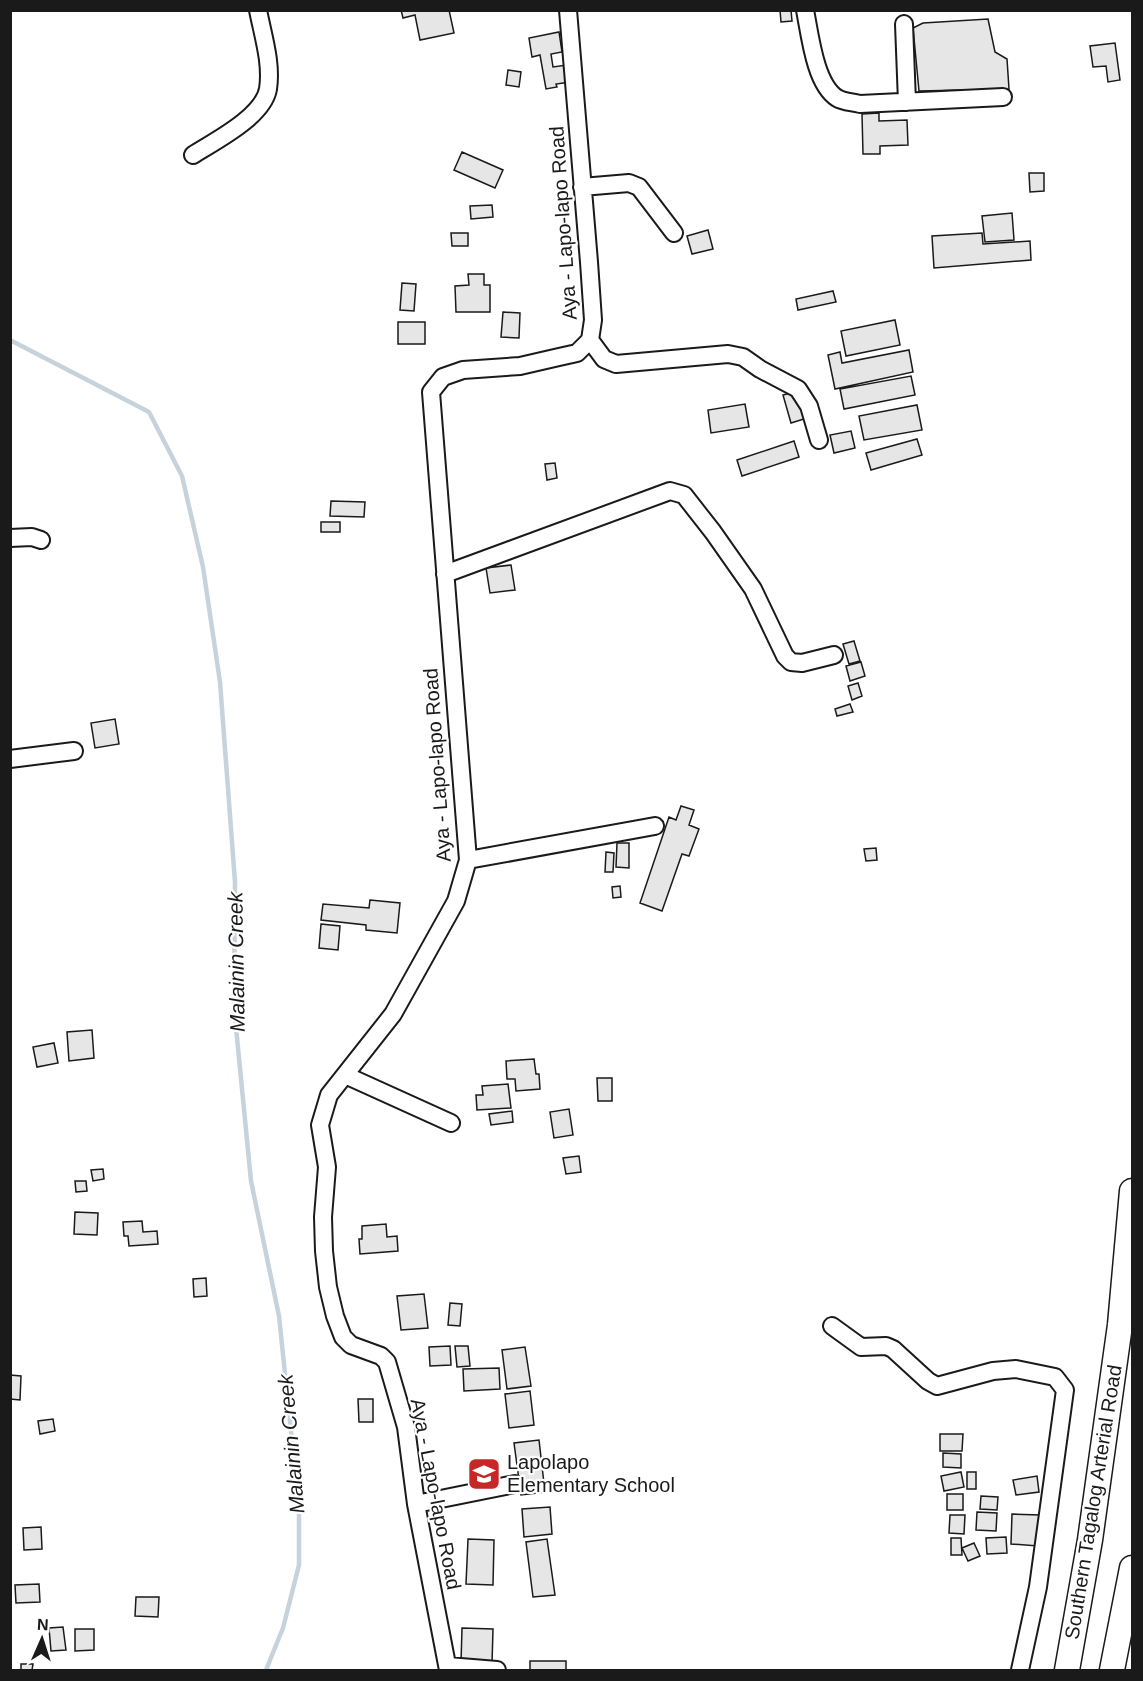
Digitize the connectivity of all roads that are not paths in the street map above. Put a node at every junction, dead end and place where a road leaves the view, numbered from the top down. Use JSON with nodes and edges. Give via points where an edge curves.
{"nodes":[{"id":1,"x":258,"y":10,"type":"edge"},
{"id":2,"x":568,"y":10,"type":"edge"},
{"id":3,"x":805,"y":10,"type":"edge"},
{"id":4,"x":904,"y":24,"type":"dead end"},
{"id":5,"x":1003,"y":97,"type":"dead end"},
{"id":6,"x":907,"y":102,"type":"junction"},
{"id":7,"x":193,"y":155,"type":"dead end"},
{"id":8,"x":582,"y":187,"type":"junction"},
{"id":9,"x":674,"y":233,"type":"dead end"},
{"id":10,"x":590,"y":340,"type":"junction"},
{"id":11,"x":819,"y":440,"type":"dead end"},
{"id":12,"x":10,"y":538,"type":"edge"},
{"id":13,"x":41,"y":540,"type":"dead end"},
{"id":14,"x":445,"y":574,"type":"junction"},
{"id":15,"x":834,"y":655,"type":"dead end"},
{"id":16,"x":74,"y":751,"type":"dead end"},
{"id":17,"x":10,"y":759,"type":"edge"},
{"id":18,"x":655,"y":826,"type":"dead end"},
{"id":19,"x":468,"y":860,"type":"junction"},
{"id":20,"x":345,"y":1075,"type":"junction"},
{"id":21,"x":451,"y":1123,"type":"dead end"},
{"id":22,"x":1132,"y":1191,"type":"edge"},
{"id":23,"x":832,"y":1326,"type":"dead end"},
{"id":24,"x":515,"y":1484,"type":"dead end"},
{"id":25,"x":416,"y":1504,"type":"junction"},
{"id":26,"x":1132,"y":1568,"type":"edge"},
{"id":27,"x":448,"y":1668,"type":"edge"},
{"id":28,"x":497,"y":1671,"type":"edge"},
{"id":29,"x":1020,"y":1671,"type":"edge"},
{"id":30,"x":1067,"y":1671,"type":"edge"},
{"id":31,"x":1112,"y":1671,"type":"edge"}],
"edges":[{"from":1,"to":7,"type":"street","via":[[268,65],[268,91],[259,108],[246,120]]},
{"from":2,"to":8,"type":"street","name":"Aya - Lapo-lapo Road"},
{"from":3,"to":6,"type":"street","via":[[824,86],[838,99],[860,104]]},
{"from":4,"to":6,"type":"street"},
{"from":5,"to":6,"type":"street"},
{"from":8,"to":9,"type":"street","via":[[629,183],[639,187]]},
{"from":8,"to":10,"type":"street","name":"Aya - Lapo-lapo Road","via":[[593,320]]},
{"from":10,"to":11,"type":"street","via":[[604,359],[616,364],[728,354],[743,357],[798,389]]},
{"from":10,"to":14,"type":"street","name":"Aya - Lapo-lapo Road","via":[[578,352],[559,357],[520,366],[463,370],[443,377],[431,392]]},
{"from":12,"to":13,"type":"street"},
{"from":14,"to":15,"type":"street","via":[[670,491],[678,492],[713,532],[753,589],[785,656],[791,662],[801,663]]},
{"from":14,"to":19,"type":"street","name":"Aya - Lapo-lapo Road"},
{"from":16,"to":17,"type":"street"},
{"from":18,"to":19,"type":"street"},
{"from":19,"to":20,"type":"street","name":"Aya - Lapo-lapo Road","via":[[456,901],[393,1014]]},
{"from":20,"to":21,"type":"street"},
{"from":20,"to":25,"type":"street","name":"Aya - Lapo-lapo Road","via":[[329,1095],[320,1125],[327,1167],[323,1217],[328,1287],[343,1337],[351,1345],[387,1362],[406,1427]]},
{"from":22,"to":30,"type":"highway","name":"Southern Tagalog Arterial Road","via":[[1120,1325]]},
{"from":23,"to":29,"type":"street","via":[[861,1347],[893,1349],[937,1386],[1016,1369],[1055,1377],[1065,1390],[1038,1587]]},
{"from":24,"to":25,"type":"street"},
{"from":25,"to":27,"type":"street","name":"Aya - Lapo-lapo Road"},
{"from":26,"to":31,"type":"highway"},
{"from":27,"to":28,"type":"street"}]}
